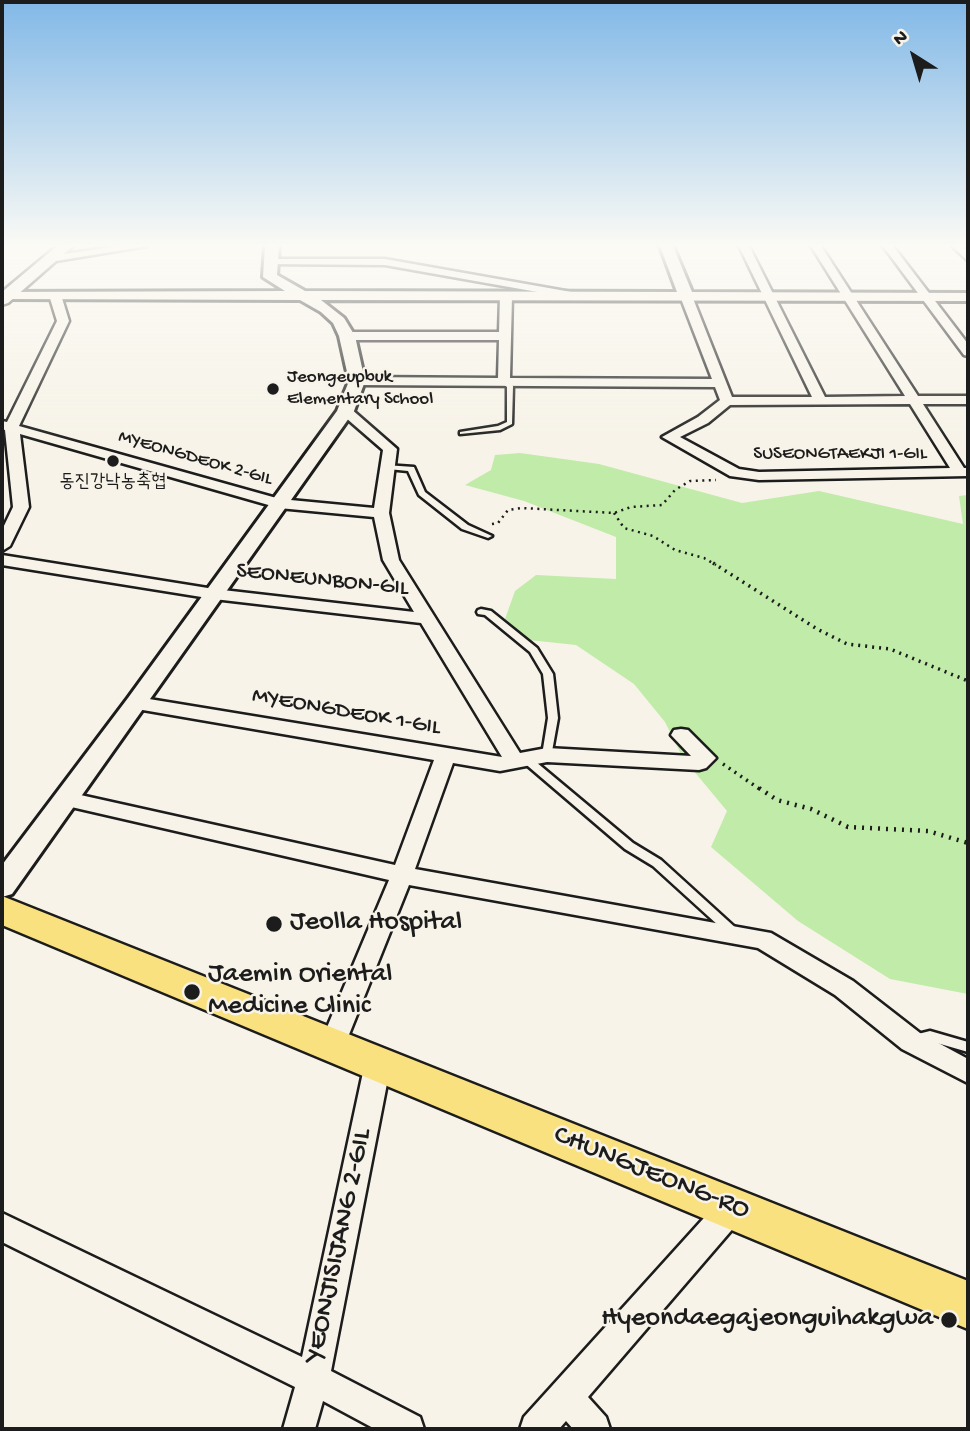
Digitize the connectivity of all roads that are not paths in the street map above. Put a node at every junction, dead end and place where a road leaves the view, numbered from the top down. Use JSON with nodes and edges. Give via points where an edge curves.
{"nodes":[{"id":1,"x":60,"y":313,"type":"edge"},
{"id":2,"x":330,"y":313,"type":"edge"},
{"id":3,"x":505,"y":313,"type":"edge"},
{"id":4,"x":692,"y":313,"type":"edge"},
{"id":5,"x":777,"y":313,"type":"edge"},
{"id":6,"x":859,"y":313,"type":"edge"},
{"id":7,"x":938,"y":313,"type":"edge"},
{"id":8,"x":348,"y":336,"type":"junction"},
{"id":9,"x":504,"y":336,"type":"junction"},
{"id":10,"x":968,"y":352,"type":"edge"},
{"id":11,"x":357,"y":381,"type":"junction"},
{"id":12,"x":505,"y":382,"type":"junction"},
{"id":13,"x":719,"y":383,"type":"junction"},
{"id":14,"x":914,"y":400,"type":"junction"},
{"id":15,"x":968,"y":400,"type":"edge"},
{"id":16,"x":727,"y":401,"type":"junction"},
{"id":17,"x":821,"y":401,"type":"junction"},
{"id":18,"x":345,"y":411,"type":"junction"},
{"id":19,"x":7,"y":426,"type":"edge"},
{"id":20,"x":462,"y":433,"type":"dead end"},
{"id":21,"x":388,"y":467,"type":"junction"},
{"id":22,"x":965,"y":473,"type":"edge"},
{"id":23,"x":279,"y":503,"type":"junction"},
{"id":24,"x":381,"y":513,"type":"junction"},
{"id":25,"x":488,"y":536,"type":"dead end"},
{"id":26,"x":2,"y":546,"type":"edge"},
{"id":27,"x":2,"y":560,"type":"edge"},
{"id":28,"x":214,"y":594,"type":"junction"},
{"id":29,"x":481,"y":612,"type":"dead end"},
{"id":30,"x":425,"y":618,"type":"junction"},
{"id":31,"x":137,"y":703,"type":"junction"},
{"id":32,"x":681,"y":735,"type":"dead end"},
{"id":33,"x":446,"y":755,"type":"junction"},
{"id":34,"x":547,"y":755,"type":"junction"},
{"id":35,"x":520,"y":760,"type":"junction"},
{"id":36,"x":67,"y":799,"type":"junction"},
{"id":37,"x":402,"y":875,"type":"junction"},
{"id":38,"x":2,"y":886,"type":"edge"},
{"id":39,"x":2,"y":910,"type":"edge"},
{"id":40,"x":736,"y":935,"type":"junction"},
{"id":41,"x":911,"y":1041,"type":"junction"},
{"id":42,"x":333,"y":1044,"type":"junction"},
{"id":43,"x":968,"y":1047,"type":"edge"},
{"id":44,"x":378,"y":1063,"type":"junction"},
{"id":45,"x":968,"y":1072,"type":"edge"},
{"id":46,"x":732,"y":1208,"type":"junction"},
{"id":47,"x":2,"y":1227,"type":"edge"},
{"id":48,"x":968,"y":1305,"type":"edge"},
{"id":49,"x":313,"y":1380,"type":"junction"},
{"id":50,"x":567,"y":1397,"type":"junction"},
{"id":51,"x":299,"y":1429,"type":"edge"},
{"id":52,"x":408,"y":1429,"type":"edge"},
{"id":53,"x":536,"y":1429,"type":"edge"},
{"id":54,"x":594,"y":1429,"type":"edge"}],
"edges":[{"from":1,"to":19,"type":"street","via":[[63,321]]},
{"from":2,"to":8,"type":"street"},
{"from":3,"to":9,"type":"street"},
{"from":4,"to":13,"type":"street"},
{"from":5,"to":17,"type":"street"},
{"from":6,"to":14,"type":"street","name":"SUSEONGTAEKJI 1-GIL"},
{"from":7,"to":10,"type":"street"},
{"from":8,"to":9,"type":"street"},
{"from":8,"to":11,"type":"street"},
{"from":9,"to":12,"type":"street"},
{"from":11,"to":12,"type":"street"},
{"from":11,"to":18,"type":"street"},
{"from":12,"to":13,"type":"street"},
{"from":12,"to":20,"type":"lane","via":[[510,386],[510,423]]},
{"from":13,"to":16,"type":"street"},
{"from":14,"to":15,"type":"street"},
{"from":14,"to":17,"type":"street"},
{"from":14,"to":22,"type":"street","name":"SUSEONGTAEKJI 1-GIL"},
{"from":16,"to":17,"type":"street"},
{"from":16,"to":22,"type":"street","name":"SUSEONGTAEKJI 1-GIL","via":[[670,437],[735,473],[759,476]]},
{"from":18,"to":21,"type":"street","name":"SEONEUNBON-GIL","via":[[390,449]]},
{"from":18,"to":23,"type":"street"},
{"from":19,"to":23,"type":"street","name":"MYEONGDEOK 2-GIL"},
{"from":19,"to":26,"type":"street","via":[[21,507]]},
{"from":21,"to":24,"type":"street","name":"SEONEUNBON-GIL"},
{"from":21,"to":25,"type":"lane","via":[[411,469],[422,493],[470,529]]},
{"from":23,"to":24,"type":"street","name":"MYEONGDEOK 2-GIL"},
{"from":23,"to":28,"type":"street"},
{"from":24,"to":30,"type":"street","name":"SEONEUNBON-GIL","via":[[391,560]]},
{"from":27,"to":28,"type":"street"},
{"from":28,"to":30,"type":"street","name":"SEONEUNBON-GIL"},
{"from":28,"to":31,"type":"street"},
{"from":29,"to":34,"type":"lane","via":[[534,650],[548,674],[553,718]]},
{"from":30,"to":35,"type":"street","name":"SEONEUNBON-GIL"},
{"from":31,"to":33,"type":"street","name":"MYEONGDEOK 1-GIL"},
{"from":31,"to":36,"type":"street"},
{"from":32,"to":34,"type":"street","via":[[706,758],[699,763]]},
{"from":33,"to":35,"type":"street","name":"MYEONGDEOK 1-GIL","via":[[500,764]]},
{"from":33,"to":37,"type":"street"},
{"from":34,"to":35,"type":"street","name":"MYEONGDEOK 1-GIL"},
{"from":35,"to":40,"type":"lane","via":[[657,863]]},
{"from":36,"to":37,"type":"street"},
{"from":36,"to":38,"type":"street"},
{"from":37,"to":40,"type":"street"},
{"from":37,"to":42,"type":"street"},
{"from":39,"to":42,"type":"main road","name":"CHUNGJEONG-RO"},
{"from":40,"to":41,"type":"street","via":[[763,940],[844,988]]},
{"from":41,"to":43,"type":"lane","via":[[930,1036]]},
{"from":41,"to":45,"type":"street"},
{"from":42,"to":44,"type":"main road","name":"CHUNGJEONG-RO"},
{"from":44,"to":46,"type":"main road","name":"CHUNGJEONG-RO"},
{"from":44,"to":49,"type":"street","name":"YEONJISIJANG 2-GIL"},
{"from":46,"to":48,"type":"main road","name":"CHUNGJEONG-RO"},
{"from":46,"to":50,"type":"street"},
{"from":47,"to":49,"type":"street"},
{"from":49,"to":51,"type":"street","name":"YEONJISIJANG 2-GIL"},
{"from":49,"to":52,"type":"street"},
{"from":50,"to":53,"type":"street"},
{"from":50,"to":54,"type":"street"}]}
